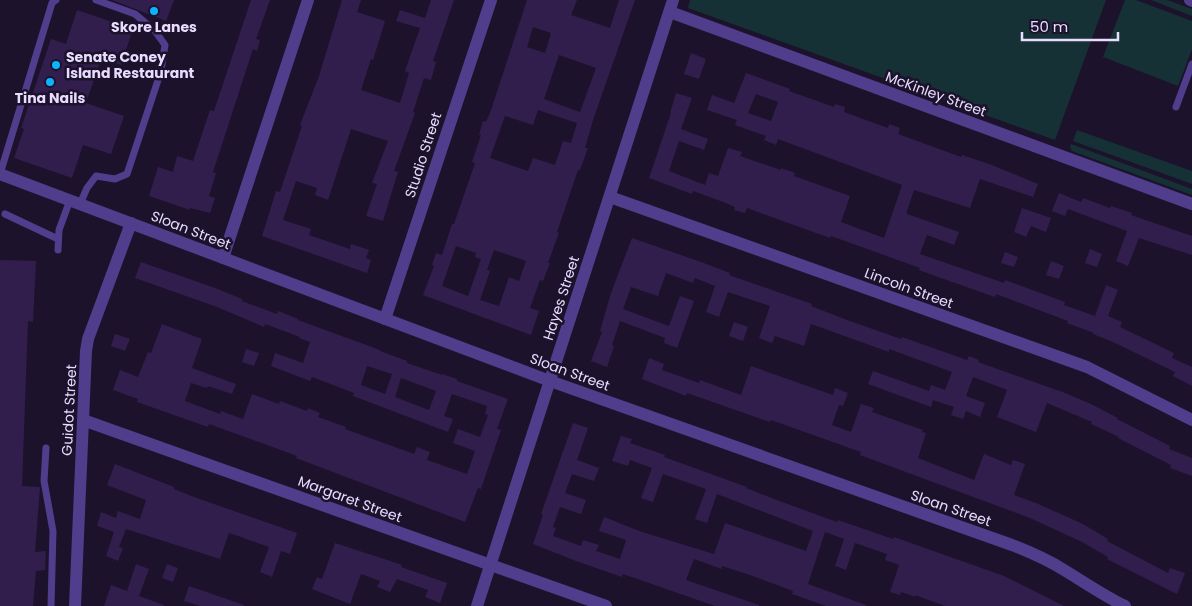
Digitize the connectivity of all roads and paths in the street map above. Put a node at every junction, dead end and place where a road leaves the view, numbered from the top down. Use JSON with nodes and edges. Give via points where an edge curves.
{"nodes":[{"id":1,"x":56,"y":0,"type":"edge"},
{"id":2,"x":96,"y":0,"type":"edge"},
{"id":3,"x":308,"y":0,"type":"edge"},
{"id":4,"x":491,"y":0,"type":"edge"},
{"id":5,"x":672,"y":6,"type":"edge"},
{"id":6,"x":1192,"y":64,"type":"edge"},
{"id":7,"x":1176,"y":107,"type":"dead end"},
{"id":8,"x":0,"y":174,"type":"edge"},
{"id":9,"x":610,"y":197,"type":"junction"},
{"id":10,"x":75,"y":202,"type":"junction"},
{"id":11,"x":1192,"y":204,"type":"edge"},
{"id":12,"x":5,"y":214,"type":"dead end"},
{"id":13,"x":131,"y":223,"type":"junction"},
{"id":14,"x":58,"y":239,"type":"junction"},
{"id":15,"x":58,"y":250,"type":"dead end"},
{"id":16,"x":222,"y":258,"type":"junction"},
{"id":17,"x":385,"y":319,"type":"junction"},
{"id":18,"x":550,"y":380,"type":"junction"},
{"id":19,"x":83,"y":420,"type":"junction"},
{"id":20,"x":1192,"y":420,"type":"edge"},
{"id":21,"x":46,"y":448,"type":"dead end"},
{"id":22,"x":490,"y":565,"type":"junction"},
{"id":23,"x":51,"y":606,"type":"edge"},
{"id":24,"x":75,"y":606,"type":"edge"},
{"id":25,"x":477,"y":606,"type":"edge"},
{"id":26,"x":606,"y":606,"type":"edge"},
{"id":27,"x":1125,"y":606,"type":"edge"}],
"edges":[{"from":1,"to":8,"type":"lane","via":[[52,3]]},
{"from":2,"to":10,"type":"lane","via":[[135,14],[155,30],[165,45],[161,71],[126,174],[115,179],[96,176]]},
{"from":3,"to":16,"type":"street"},
{"from":4,"to":17,"type":"street","name":"Studio Street"},
{"from":5,"to":9,"type":"street","name":"Hayes Street"},
{"from":5,"to":11,"type":"street","name":"McKinley Street"},
{"from":6,"to":7,"type":"lane"},
{"from":8,"to":10,"type":"street","name":"Sloan Street"},
{"from":9,"to":18,"type":"street","name":"Hayes Street"},
{"from":9,"to":20,"type":"street","name":"Lincoln Street","via":[[1087,367]]},
{"from":10,"to":13,"type":"street","name":"Sloan Street"},
{"from":10,"to":14,"type":"lane","via":[[59,230]]},
{"from":12,"to":14,"type":"lane"},
{"from":13,"to":16,"type":"street","name":"Sloan Street"},
{"from":13,"to":19,"type":"street","name":"Guidot Street","via":[[88,339]]},
{"from":14,"to":15,"type":"lane"},
{"from":16,"to":17,"type":"street","name":"Sloan Street"},
{"from":17,"to":18,"type":"street","name":"Sloan Street"},
{"from":18,"to":22,"type":"street","name":"Hayes Street"},
{"from":18,"to":27,"type":"street","name":"Sloan Street","via":[[1012,545],[1057,566]]},
{"from":19,"to":22,"type":"street","name":"Margaret Street"},
{"from":19,"to":24,"type":"street","name":"Guidot Street"},
{"from":21,"to":23,"type":"lane","via":[[44,481],[53,531]]},
{"from":22,"to":25,"type":"street","name":"Hayes Street"},
{"from":22,"to":26,"type":"street","name":"Margaret Street"}]}
